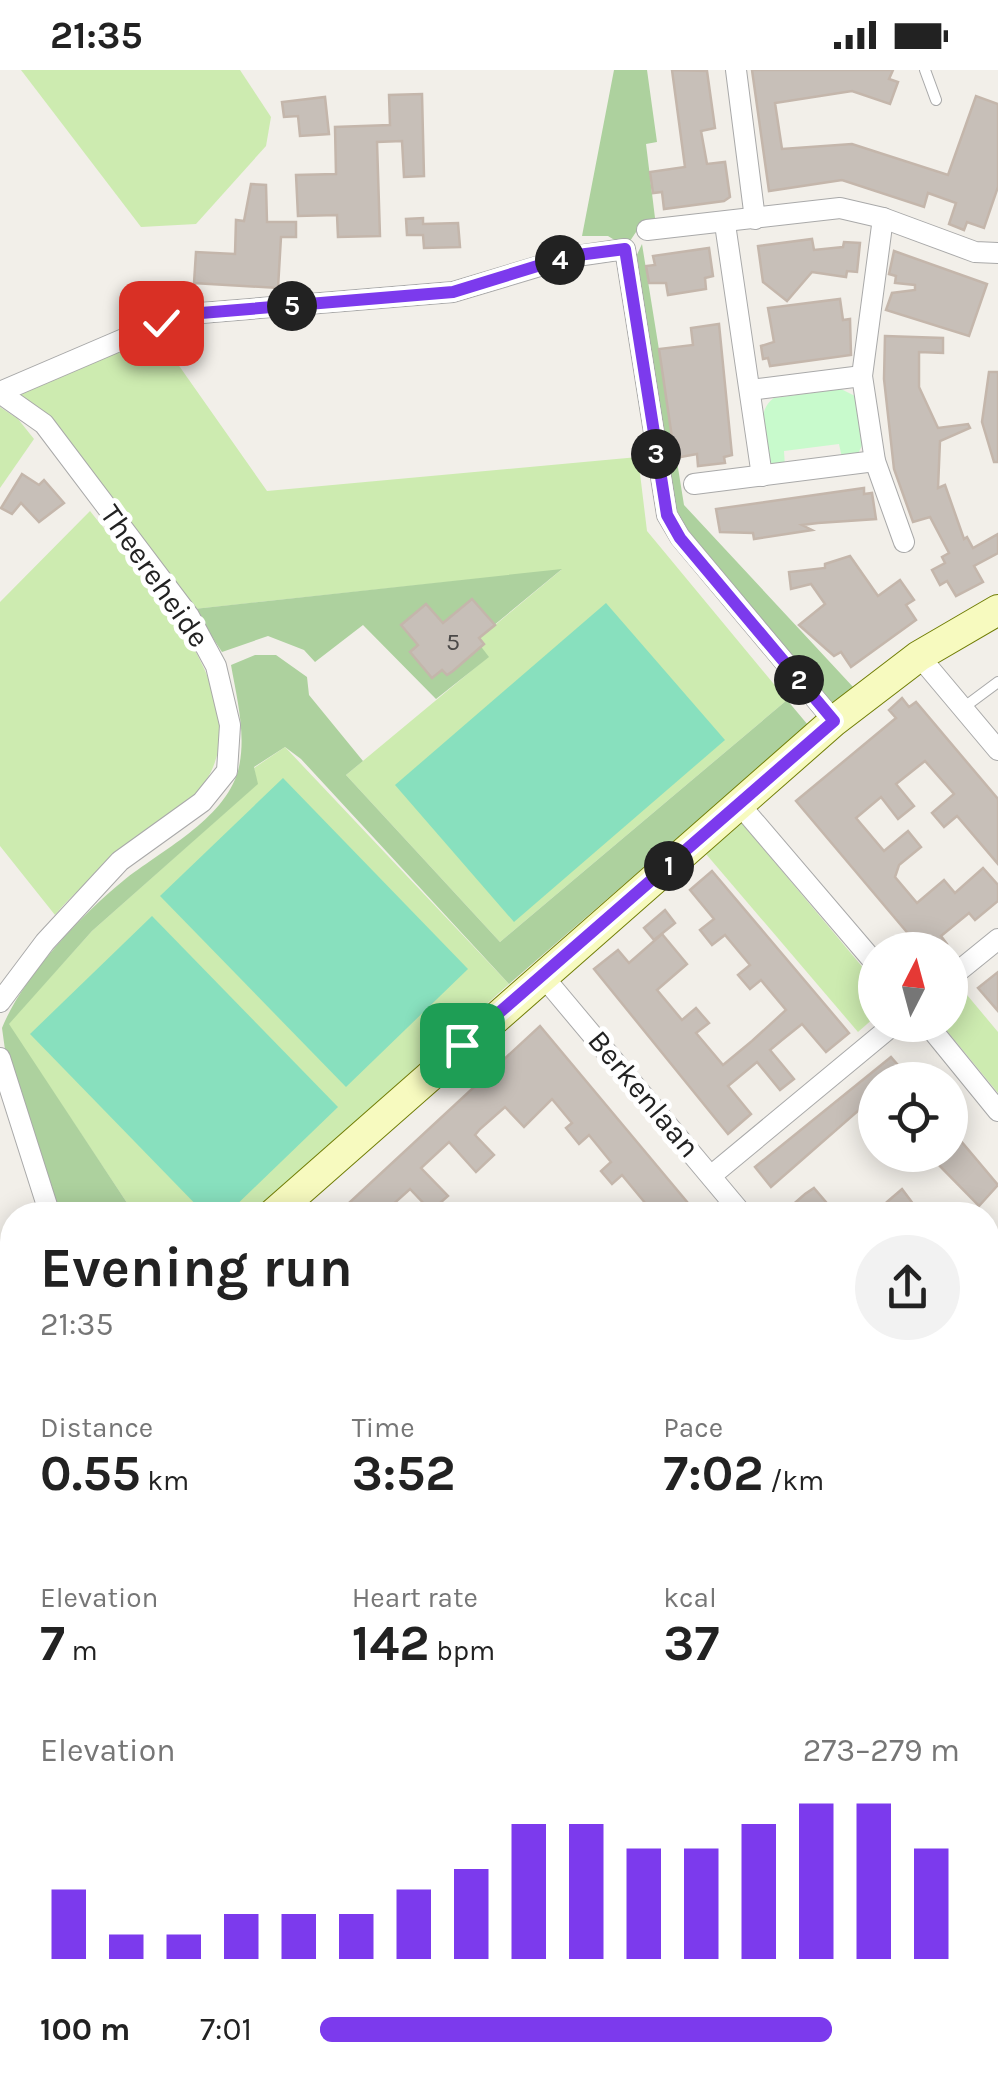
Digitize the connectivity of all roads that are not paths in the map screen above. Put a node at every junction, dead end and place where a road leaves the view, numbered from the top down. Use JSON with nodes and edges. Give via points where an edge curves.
{"nodes":[{"id":1,"x":736,"y":70,"type":"edge"},
{"id":2,"x":925,"y":70,"type":"edge"},
{"id":3,"x":936,"y":100,"type":"dead end"},
{"id":4,"x":882,"y":218,"type":"junction"},
{"id":5,"x":755,"y":219,"type":"junction"},
{"id":6,"x":726,"y":224,"type":"junction"},
{"id":7,"x":647,"y":230,"type":"dead end"},
{"id":8,"x":998,"y":252,"type":"edge"},
{"id":9,"x":862,"y":376,"type":"junction"},
{"id":10,"x":750,"y":390,"type":"junction"},
{"id":11,"x":0,"y":393,"type":"edge"},
{"id":12,"x":875,"y":461,"type":"junction"},
{"id":13,"x":762,"y":476,"type":"junction"},
{"id":14,"x":694,"y":484,"type":"dead end"},
{"id":15,"x":904,"y":542,"type":"dead end"},
{"id":16,"x":998,"y":610,"type":"edge"},
{"id":17,"x":919,"y":656,"type":"junction"},
{"id":18,"x":998,"y":682,"type":"edge"},
{"id":19,"x":964,"y":708,"type":"junction"},
{"id":20,"x":834,"y":721,"type":"junction"},
{"id":21,"x":998,"y":750,"type":"edge"},
{"id":22,"x":740,"y":806,"type":"junction"},
{"id":23,"x":998,"y":938,"type":"edge"},
{"id":24,"x":858,"y":943,"type":"edge"},
{"id":25,"x":968,"y":963,"type":"edge"},
{"id":26,"x":542,"y":975,"type":"junction"},
{"id":27,"x":0,"y":1002,"type":"edge"},
{"id":28,"x":872,"y":1042,"type":"edge"},
{"id":29,"x":942,"y":1042,"type":"edge"},
{"id":30,"x":0,"y":1058,"type":"edge"},
{"id":31,"x":998,"y":1111,"type":"edge"},
{"id":32,"x":712,"y":1174,"type":"junction"},
{"id":33,"x":46,"y":1202,"type":"edge"},
{"id":34,"x":287,"y":1202,"type":"edge"},
{"id":35,"x":733,"y":1202,"type":"edge"}],
"edges":[{"from":1,"to":5,"type":"street"},
{"from":2,"to":3,"type":"lane"},
{"from":4,"to":5,"type":"street","via":[[840,208]]},
{"from":4,"to":8,"type":"street","via":[[975,252]]},
{"from":4,"to":9,"type":"street"},
{"from":5,"to":6,"type":"street"},
{"from":6,"to":7,"type":"street"},
{"from":6,"to":10,"type":"street"},
{"from":9,"to":10,"type":"street"},
{"from":9,"to":12,"type":"street"},
{"from":10,"to":13,"type":"street"},
{"from":11,"to":20,"type":"street","name":"Theereheide","via":[[161,323],[201,313],[453,292],[570,256],[625,249],[667,515]]},
{"from":11,"to":27,"type":"street","name":"Theereheide","via":[[44,424],[189,616],[216,666],[230,725],[226,771],[202,802],[120,861]]},
{"from":12,"to":13,"type":"street"},
{"from":12,"to":15,"type":"street"},
{"from":13,"to":14,"type":"street"},
{"from":16,"to":17,"type":"street"},
{"from":17,"to":19,"type":"street"},
{"from":17,"to":20,"type":"street"},
{"from":18,"to":19,"type":"lane"},
{"from":19,"to":21,"type":"street"},
{"from":20,"to":22,"type":"street"},
{"from":22,"to":24,"type":"street"},
{"from":22,"to":26,"type":"street"},
{"from":23,"to":25,"type":"street"},
{"from":26,"to":32,"type":"street","name":"Berkenlaan"},
{"from":26,"to":34,"type":"street"},
{"from":28,"to":32,"type":"street"},
{"from":29,"to":31,"type":"street"},
{"from":30,"to":33,"type":"street"},
{"from":32,"to":35,"type":"street","name":"Berkenlaan"}]}
